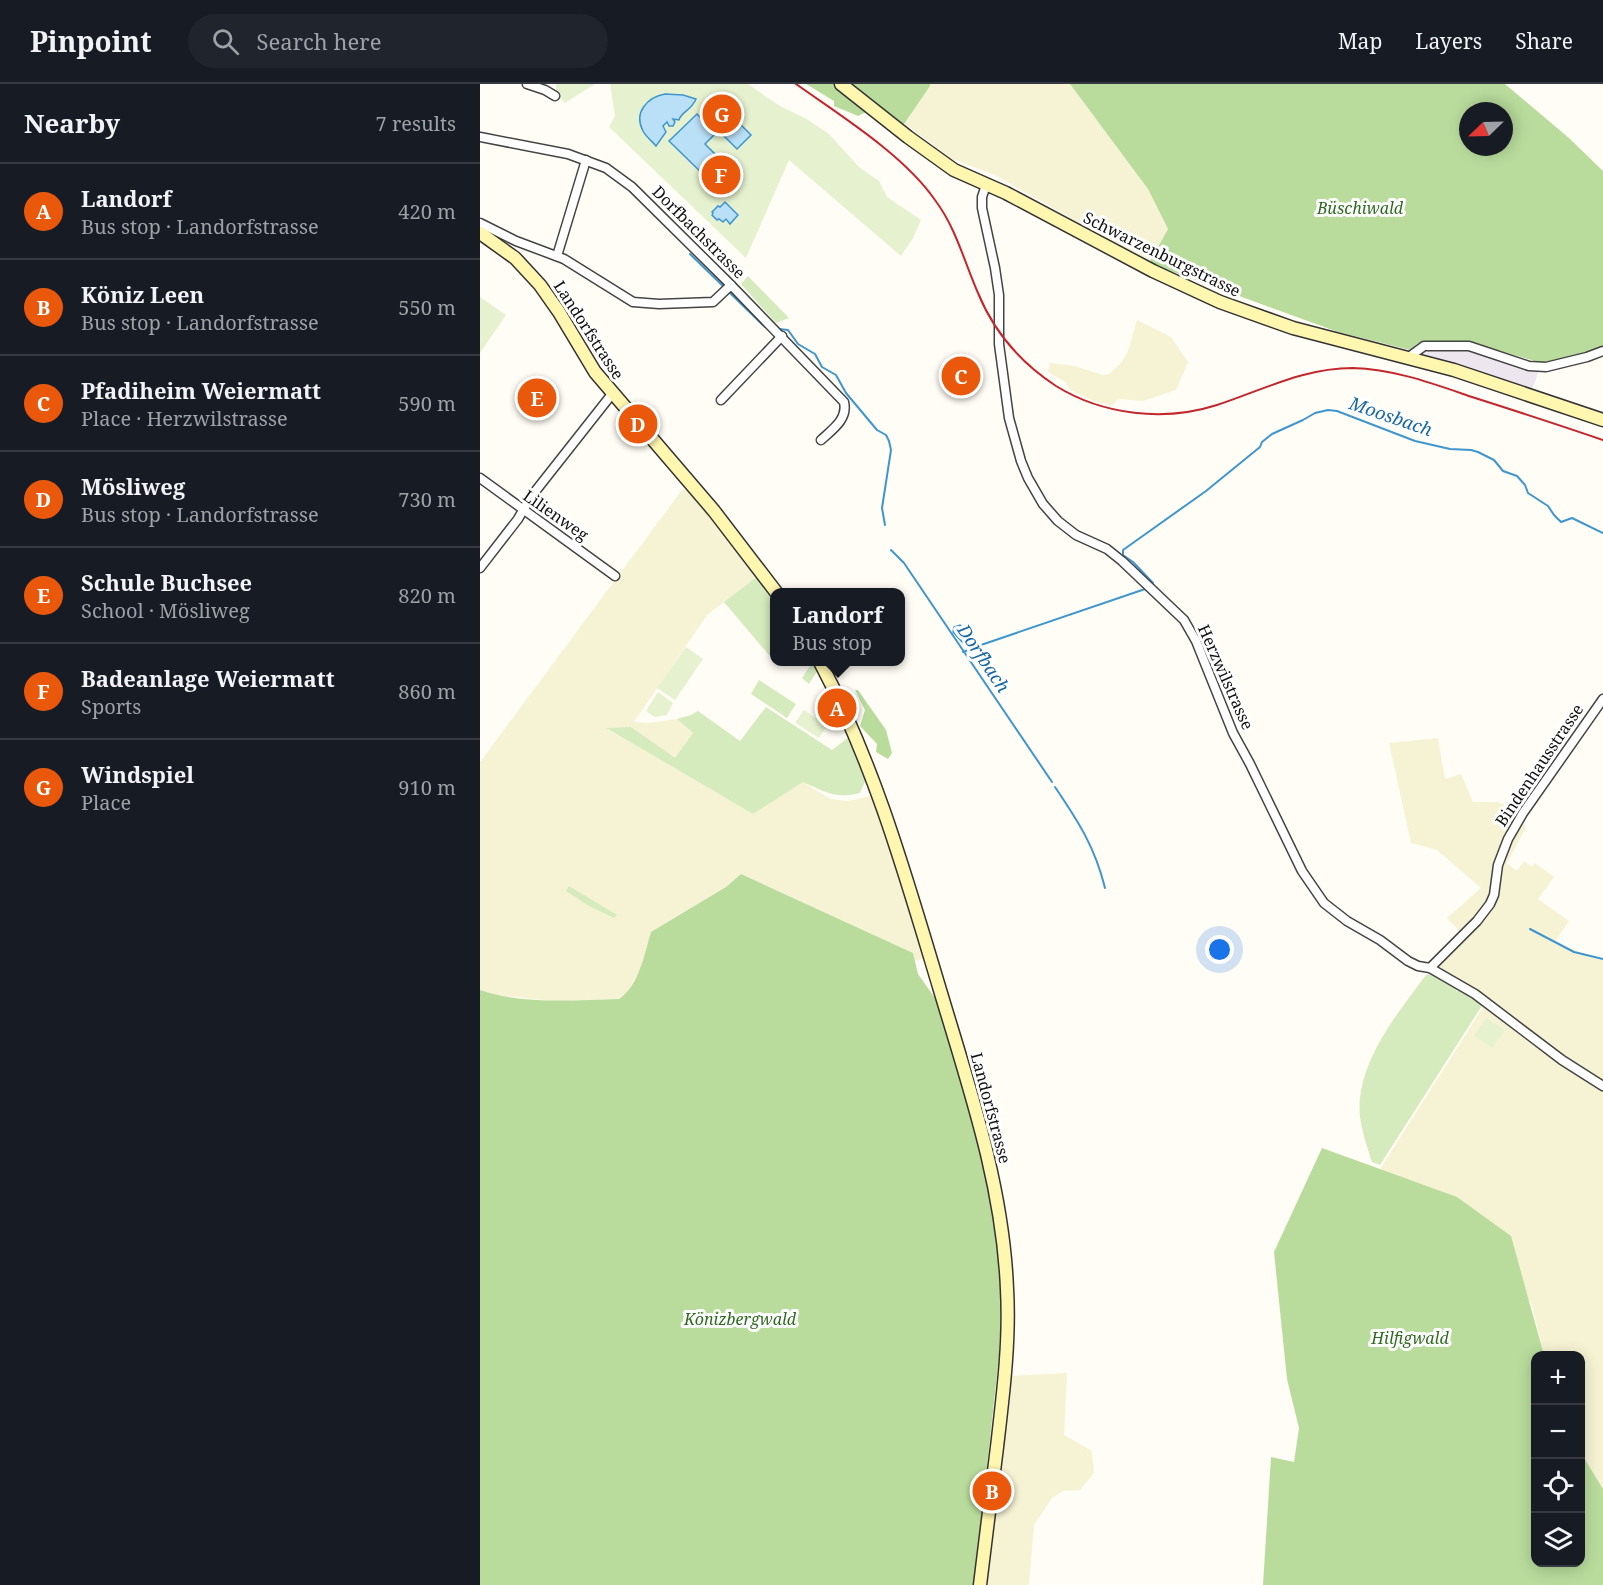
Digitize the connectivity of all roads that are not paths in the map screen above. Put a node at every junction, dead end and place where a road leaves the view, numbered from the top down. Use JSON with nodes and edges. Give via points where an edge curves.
{"nodes":[{"id":1,"x":527,"y":84,"type":"edge"},
{"id":2,"x":841,"y":84,"type":"edge"},
{"id":3,"x":555,"y":96,"type":"dead end"},
{"id":4,"x":480,"y":137,"type":"edge"},
{"id":5,"x":586,"y":160,"type":"junction"},
{"id":6,"x":986,"y":185,"type":"junction"},
{"id":7,"x":480,"y":223,"type":"edge"},
{"id":8,"x":480,"y":233,"type":"edge"},
{"id":9,"x":558,"y":256,"type":"junction"},
{"id":10,"x":731,"y":285,"type":"junction"},
{"id":11,"x":782,"y":336,"type":"junction"},
{"id":12,"x":1603,"y":351,"type":"edge"},
{"id":13,"x":1409,"y":357,"type":"junction"},
{"id":14,"x":612,"y":394,"type":"junction"},
{"id":15,"x":721,"y":400,"type":"dead end"},
{"id":16,"x":1603,"y":420,"type":"edge"},
{"id":17,"x":822,"y":440,"type":"dead end"},
{"id":18,"x":480,"y":478,"type":"edge"},
{"id":19,"x":524,"y":510,"type":"junction"},
{"id":20,"x":480,"y":568,"type":"edge"},
{"id":21,"x":615,"y":576,"type":"dead end"},
{"id":22,"x":773,"y":588,"type":"edge"},
{"id":23,"x":822,"y":666,"type":"edge"},
{"id":24,"x":1603,"y":699,"type":"edge"},
{"id":25,"x":1430,"y":968,"type":"junction"},
{"id":26,"x":1603,"y":1086,"type":"edge"},
{"id":27,"x":980,"y":1585,"type":"edge"}],
"edges":[{"from":1,"to":3,"type":"street"},
{"from":2,"to":6,"type":"street","name":"Schwarzenburgstrasse","via":[[948,166]]},
{"from":4,"to":5,"type":"street","name":"Dorfbachstrasse"},
{"from":5,"to":9,"type":"street"},
{"from":5,"to":10,"type":"street","name":"Dorfbachstrasse","via":[[606,168],[632,188]]},
{"from":6,"to":13,"type":"street","name":"Schwarzenburgstrasse","via":[[1220,302],[1293,328]]},
{"from":6,"to":25,"type":"street","name":"Herzwilstrasse","via":[[982,208],[999,295],[1004,387],[1015,442],[1035,492],[1066,528],[1114,554],[1184,620],[1233,733],[1302,871],[1324,903],[1408,961]]},
{"from":7,"to":9,"type":"street"},
{"from":8,"to":14,"type":"street","name":"Landorfstrasse","via":[[515,258],[540,285]]},
{"from":9,"to":10,"type":"street","via":[[633,302],[713,302]]},
{"from":10,"to":11,"type":"street","name":"Dorfbachstrasse"},
{"from":11,"to":15,"type":"street"},
{"from":11,"to":17,"type":"street","name":"Dorfbachstrasse","via":[[844,402],[844,417]]},
{"from":12,"to":13,"type":"street","via":[[1546,367],[1529,366],[1469,346],[1424,346]]},
{"from":13,"to":16,"type":"street","name":"Schwarzenburgstrasse"},
{"from":14,"to":19,"type":"street"},
{"from":14,"to":22,"type":"street","name":"Landorfstrasse","via":[[708,504]]},
{"from":18,"to":19,"type":"street","name":"Lilienweg"},
{"from":19,"to":20,"type":"street"},
{"from":19,"to":21,"type":"street","name":"Lilienweg"},
{"from":23,"to":27,"type":"street","name":"Landorfstrasse","via":[[859,742],[897,852],[969,1085],[1000,1221],[1007,1277],[1007,1334]]},
{"from":24,"to":25,"type":"street","name":"Bindenhausstrasse","via":[[1508,839],[1490,904]]},
{"from":25,"to":26,"type":"street","name":"Herzwilstrasse","via":[[1475,994]]}]}
